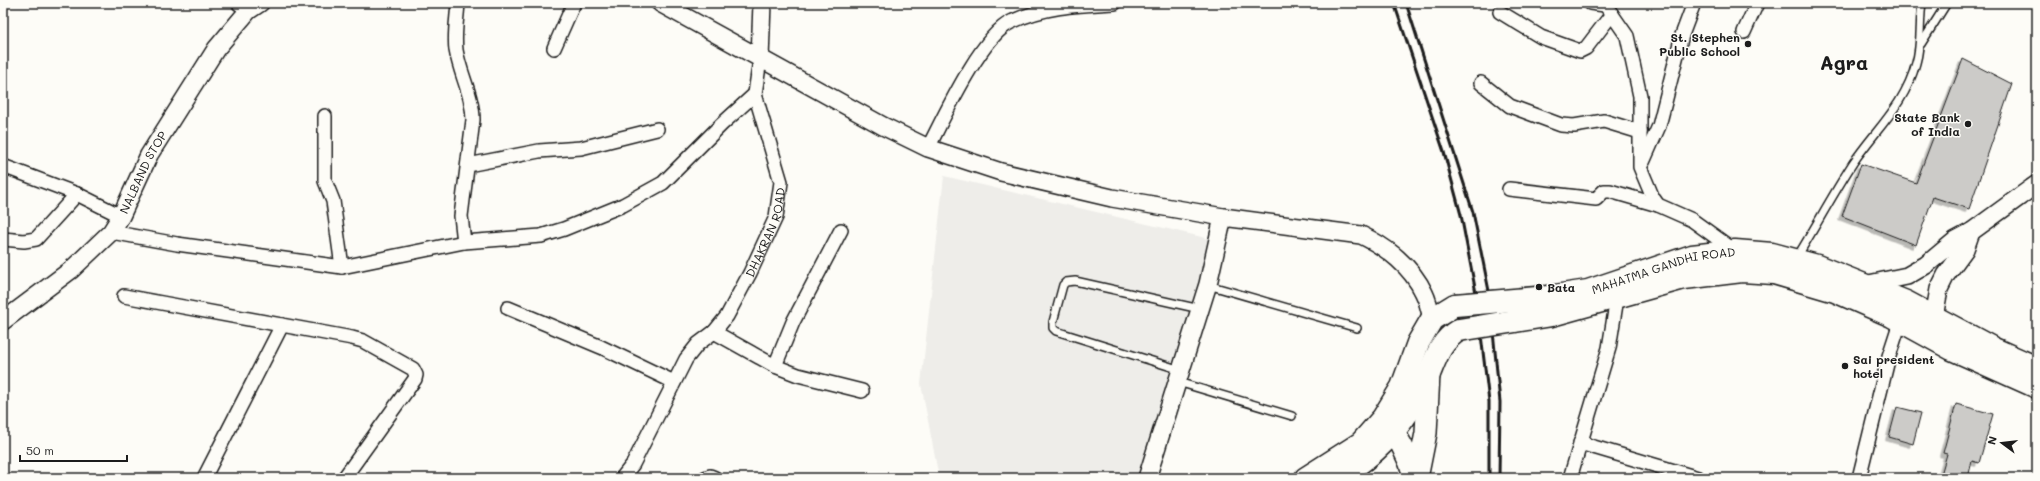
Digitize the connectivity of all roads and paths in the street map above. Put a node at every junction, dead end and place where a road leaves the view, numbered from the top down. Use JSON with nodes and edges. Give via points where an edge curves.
{"nodes":[{"id":1,"x":458,"y":3,"type":"edge"},
{"id":2,"x":574,"y":3,"type":"edge"},
{"id":3,"x":660,"y":3,"type":"edge"},
{"id":4,"x":762,"y":3,"type":"edge"},
{"id":5,"x":1115,"y":3,"type":"edge"},
{"id":6,"x":1590,"y":3,"type":"edge"},
{"id":7,"x":1694,"y":3,"type":"edge"},
{"id":8,"x":1757,"y":3,"type":"edge"},
{"id":9,"x":1922,"y":3,"type":"edge"},
{"id":10,"x":1947,"y":3,"type":"edge"},
{"id":11,"x":1063,"y":5,"type":"edge"},
{"id":12,"x":249,"y":6,"type":"edge"},
{"id":13,"x":1607,"y":7,"type":"edge"},
{"id":14,"x":1500,"y":12,"type":"dead end"},
{"id":15,"x":1744,"y":32,"type":"dead end"},
{"id":16,"x":1921,"y":44,"type":"junction"},
{"id":17,"x":554,"y":48,"type":"dead end"},
{"id":18,"x":760,"y":59,"type":"junction"},
{"id":19,"x":1480,"y":83,"type":"dead end"},
{"id":20,"x":756,"y":98,"type":"junction"},
{"id":21,"x":325,"y":116,"type":"dead end"},
{"id":22,"x":657,"y":129,"type":"dead end"},
{"id":23,"x":1640,"y":132,"type":"junction"},
{"id":24,"x":928,"y":148,"type":"junction"},
{"id":25,"x":468,"y":165,"type":"junction"},
{"id":26,"x":3,"y":166,"type":"edge"},
{"id":27,"x":1640,"y":168,"type":"junction"},
{"id":28,"x":2037,"y":184,"type":"edge"},
{"id":29,"x":1509,"y":189,"type":"dead end"},
{"id":30,"x":77,"y":194,"type":"junction"},
{"id":31,"x":1658,"y":205,"type":"junction"},
{"id":32,"x":121,"y":216,"type":"junction"},
{"id":33,"x":1223,"y":217,"type":"junction"},
{"id":34,"x":841,"y":230,"type":"dead end"},
{"id":35,"x":111,"y":232,"type":"junction"},
{"id":36,"x":1971,"y":232,"type":"junction"},
{"id":37,"x":3,"y":239,"type":"edge"},
{"id":38,"x":464,"y":242,"type":"junction"},
{"id":39,"x":1735,"y":251,"type":"junction"},
{"id":40,"x":1795,"y":260,"type":"junction"},
{"id":41,"x":342,"y":267,"type":"junction"},
{"id":42,"x":1208,"y":284,"type":"junction"},
{"id":43,"x":1864,"y":285,"type":"junction"},
{"id":44,"x":124,"y":296,"type":"dead end"},
{"id":45,"x":1617,"y":298,"type":"junction"},
{"id":46,"x":1550,"y":306,"type":"junction"},
{"id":47,"x":508,"y":308,"type":"dead end"},
{"id":48,"x":1201,"y":309,"type":"junction"},
{"id":49,"x":1904,"y":311,"type":"junction"},
{"id":50,"x":1934,"y":317,"type":"junction"},
{"id":51,"x":1432,"y":319,"type":"junction"},
{"id":52,"x":3,"y":321,"type":"edge"},
{"id":53,"x":282,"y":325,"type":"junction"},
{"id":54,"x":1357,"y":328,"type":"dead end"},
{"id":55,"x":714,"y":332,"type":"junction"},
{"id":56,"x":775,"y":366,"type":"junction"},
{"id":57,"x":2037,"y":368,"type":"edge"},
{"id":58,"x":1429,"y":373,"type":"junction"},
{"id":59,"x":1180,"y":376,"type":"junction"},
{"id":60,"x":674,"y":382,"type":"junction"},
{"id":61,"x":2037,"y":387,"type":"edge"},
{"id":62,"x":862,"y":391,"type":"dead end"},
{"id":63,"x":1292,"y":416,"type":"dead end"},
{"id":64,"x":1389,"y":425,"type":"junction"},
{"id":65,"x":1580,"y":443,"type":"junction"},
{"id":66,"x":1368,"y":458,"type":"junction"},
{"id":67,"x":206,"y":476,"type":"dead end"},
{"id":68,"x":344,"y":478,"type":"edge"},
{"id":69,"x":622,"y":478,"type":"edge"},
{"id":70,"x":705,"y":478,"type":"edge"},
{"id":71,"x":715,"y":478,"type":"edge"},
{"id":72,"x":1147,"y":478,"type":"edge"},
{"id":73,"x":1306,"y":478,"type":"edge"},
{"id":74,"x":1337,"y":478,"type":"edge"},
{"id":75,"x":1415,"y":478,"type":"edge"},
{"id":76,"x":1570,"y":478,"type":"edge"},
{"id":77,"x":1698,"y":478,"type":"edge"},
{"id":78,"x":1859,"y":478,"type":"edge"}],
"edges":[{"from":1,"to":25,"type":"street","via":[[455,34],[457,52],[473,109],[474,127]]},
{"from":2,"to":17,"type":"street"},
{"from":3,"to":18,"type":"street"},
{"from":4,"to":18,"type":"street"},
{"from":5,"to":11,"type":"street"},
{"from":6,"to":13,"type":"street"},
{"from":7,"to":27,"type":"street","via":[[1682,35],[1659,126]]},
{"from":8,"to":15,"type":"street"},
{"from":9,"to":16,"type":"lane"},
{"from":10,"to":16,"type":"lane"},
{"from":11,"to":24,"type":"street","via":[[1010,22],[984,47]]},
{"from":12,"to":32,"type":"street","name":"NALBAND STOP","via":[[216,49],[150,155]]},
{"from":13,"to":14,"type":"street","via":[[1586,48],[1580,51],[1541,37]]},
{"from":13,"to":23,"type":"street","via":[[1627,36],[1640,96]]},
{"from":16,"to":40,"type":"lane","via":[[1907,89],[1892,114],[1854,162]]},
{"from":18,"to":20,"type":"street"},
{"from":18,"to":24,"type":"street"},
{"from":19,"to":23,"type":"street","via":[[1510,106],[1561,125],[1574,126],[1604,121]]},
{"from":20,"to":38,"type":"street","via":[[722,124],[663,183],[647,194],[541,236]]},
{"from":20,"to":55,"type":"street","name":"DHAKRAN ROAD","via":[[779,172],[779,204],[776,217],[750,273],[727,316]]},
{"from":21,"to":41,"type":"street","via":[[325,181],[333,200]]},
{"from":22,"to":25,"type":"street","via":[[581,148],[539,151]]},
{"from":23,"to":27,"type":"street"},
{"from":24,"to":33,"type":"street","via":[[1001,172],[1112,198]]},
{"from":25,"to":38,"type":"street","via":[[461,216]]},
{"from":26,"to":30,"type":"street"},
{"from":27,"to":31,"type":"street"},
{"from":28,"to":36,"type":"street"},
{"from":29,"to":31,"type":"street","via":[[1596,199],[1604,191],[1610,190]]},
{"from":30,"to":32,"type":"street"},
{"from":30,"to":37,"type":"street","via":[[36,239]]},
{"from":31,"to":39,"type":"street","via":[[1692,220]]},
{"from":32,"to":35,"type":"street","name":"NALBAND STOP"},
{"from":33,"to":42,"type":"street"},
{"from":33,"to":51,"type":"street","via":[[1362,235],[1401,262],[1425,295]]},
{"from":34,"to":56,"type":"street","via":[[793,322]]},
{"from":35,"to":41,"type":"street"},
{"from":35,"to":52,"type":"street","name":"NALBAND STOP","via":[[71,270]]},
{"from":36,"to":43,"type":"street","via":[[1907,276]]},
{"from":36,"to":50,"type":"street","via":[[1965,249],[1939,289]]},
{"from":38,"to":41,"type":"street"},
{"from":39,"to":40,"type":"highway","name":"MAHATMA GANDHI ROAD","via":[[1772,254]]},
{"from":39,"to":46,"type":"highway","name":"MAHATMA GANDHI ROAD","via":[[1692,256],[1646,270]]},
{"from":40,"to":43,"type":"highway","name":"MAHATMA GANDHI ROAD"},
{"from":42,"to":48,"type":"street"},
{"from":42,"to":54,"type":"lane"},
{"from":43,"to":49,"type":"highway","name":"MAHATMA GANDHI ROAD"},
{"from":44,"to":53,"type":"street"},
{"from":45,"to":46,"type":"highway","name":"MAHATMA GANDHI ROAD"},
{"from":45,"to":49,"type":"highway","name":"MAHATMA GANDHI ROAD","via":[[1684,278],[1750,271],[1774,273]]},
{"from":45,"to":65,"type":"street","via":[[1609,348]]},
{"from":46,"to":51,"type":"highway","name":"MAHATMA GANDHI ROAD","bridge":true,"via":[[1455,305]]},
{"from":46,"to":58,"type":"highway","name":"MAHATMA GANDHI ROAD","bridge":true,"via":[[1459,330],[1444,341]]},
{"from":47,"to":60,"type":"street","via":[[601,347]]},
{"from":48,"to":59,"type":"street"},
{"from":48,"to":59,"type":"lane","via":[[1076,281],[1063,285],[1053,322],[1056,331]]},
{"from":49,"to":50,"type":"highway","name":"MAHATMA GANDHI ROAD"},
{"from":49,"to":61,"type":"highway","name":"MAHATMA GANDHI ROAD","via":[[1952,349]]},
{"from":49,"to":78,"type":"street","via":[[1889,356]]},
{"from":50,"to":57,"type":"highway","name":"MAHATMA GANDHI ROAD","via":[[1994,349]]},
{"from":51,"to":64,"type":"highway","name":"MAHATMA GANDHI ROAD","via":[[1418,343]]},
{"from":53,"to":67,"type":"street"},
{"from":53,"to":68,"type":"street","via":[[352,338],[415,372],[415,379],[398,399]]},
{"from":55,"to":56,"type":"street"},
{"from":55,"to":60,"type":"street","name":"DHAKRAN ROAD","via":[[698,344],[686,359]]},
{"from":56,"to":62,"type":"street","via":[[798,375]]},
{"from":58,"to":64,"type":"highway","name":"MAHATMA GANDHI ROAD","via":[[1422,390]]},
{"from":58,"to":75,"type":"main road","via":[[1426,433]]},
{"from":59,"to":63,"type":"lane"},
{"from":59,"to":72,"type":"street"},
{"from":60,"to":69,"type":"street","name":"DHAKRAN ROAD","via":[[633,464]]},
{"from":64,"to":66,"type":"highway","name":"MAHATMA GANDHI ROAD","via":[[1380,448]]},
{"from":64,"to":73,"type":"highway","name":"MAHATMA GANDHI ROAD"},
{"from":64,"to":75,"type":"main road","via":[[1408,456]]},
{"from":65,"to":76,"type":"street"},
{"from":65,"to":77,"type":"street"},
{"from":66,"to":74,"type":"highway","name":"MAHATMA GANDHI ROAD"},
{"from":66,"to":75,"type":"main road","via":[[1379,455],[1393,456],[1404,464]]},
{"from":70,"to":71,"type":"street"}]}
